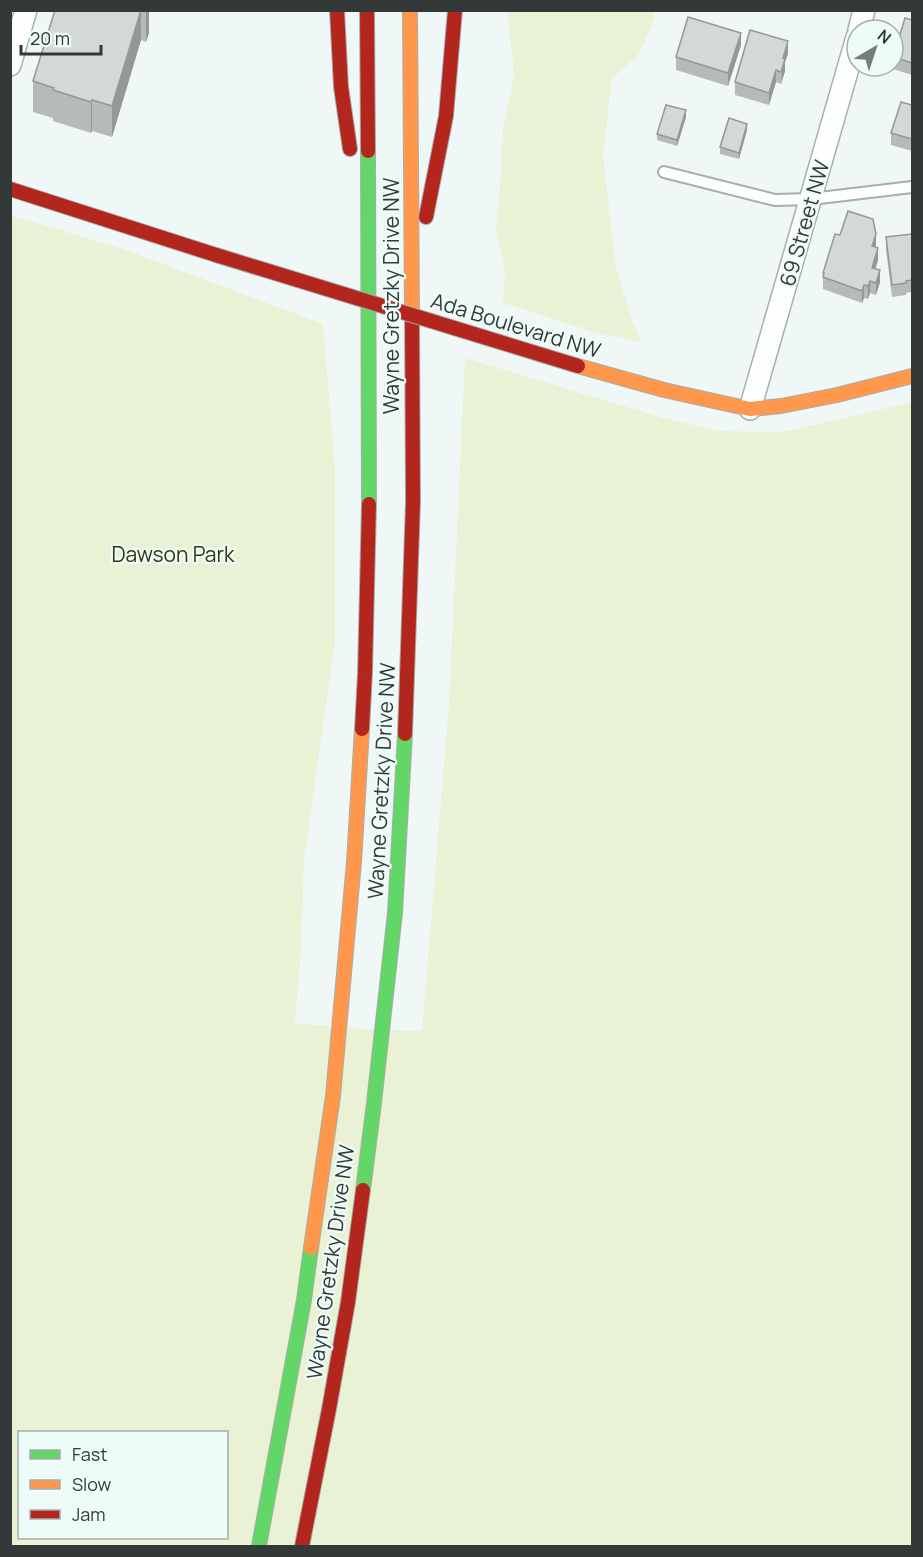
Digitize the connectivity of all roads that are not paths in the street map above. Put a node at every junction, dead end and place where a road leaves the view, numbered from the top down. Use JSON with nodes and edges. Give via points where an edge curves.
{"nodes":[{"id":1,"x":27,"y":10,"type":"edge"},
{"id":2,"x":337,"y":10,"type":"edge"},
{"id":3,"x":367,"y":10,"type":"edge"},
{"id":4,"x":410,"y":10,"type":"edge"},
{"id":5,"x":455,"y":10,"type":"edge"},
{"id":6,"x":10,"y":65,"type":"edge"},
{"id":7,"x":845,"y":78,"type":"edge"},
{"id":8,"x":352,"y":165,"type":"dead end"},
{"id":9,"x":664,"y":172,"type":"dead end"},
{"id":10,"x":912,"y":187,"type":"edge"},
{"id":11,"x":355,"y":188,"type":"dead end"},
{"id":12,"x":10,"y":189,"type":"edge"},
{"id":13,"x":811,"y":199,"type":"junction"},
{"id":14,"x":368,"y":278,"type":"junction"},
{"id":15,"x":413,"y":287,"type":"junction"},
{"id":16,"x":912,"y":376,"type":"edge"},
{"id":17,"x":750,"y":409,"type":"junction"},
{"id":18,"x":259,"y":1546,"type":"edge"},
{"id":19,"x":302,"y":1546,"type":"edge"}],
"edges":[{"from":1,"to":6,"type":"street"},
{"from":2,"to":8,"type":"main road","via":[[341,87]]},
{"from":3,"to":14,"type":"main road","name":"Wayne Gretzky Drive NW"},
{"from":4,"to":15,"type":"main road","name":"Wayne Gretzky Drive NW"},
{"from":5,"to":15,"type":"main road","via":[[446,116]]},
{"from":7,"to":13,"type":"street","name":"69 Street NW"},
{"from":9,"to":13,"type":"lane","via":[[775,200]]},
{"from":10,"to":13,"type":"lane"},
{"from":11,"to":14,"type":"main road"},
{"from":12,"to":17,"type":"main road","name":"Ada Boulevard NW","bridge":true,"via":[[578,366]]},
{"from":13,"to":17,"type":"street","name":"69 Street NW"},
{"from":14,"to":18,"type":"main road","name":"Wayne Gretzky Drive NW","via":[[366,650],[354,862],[333,1096],[304,1300]]},
{"from":15,"to":19,"type":"main road","name":"Wayne Gretzky Drive NW","via":[[411,612],[395,913],[348,1302]]},
{"from":16,"to":17,"type":"main road","name":"Ada Boulevard NW","via":[[837,395]]}]}
